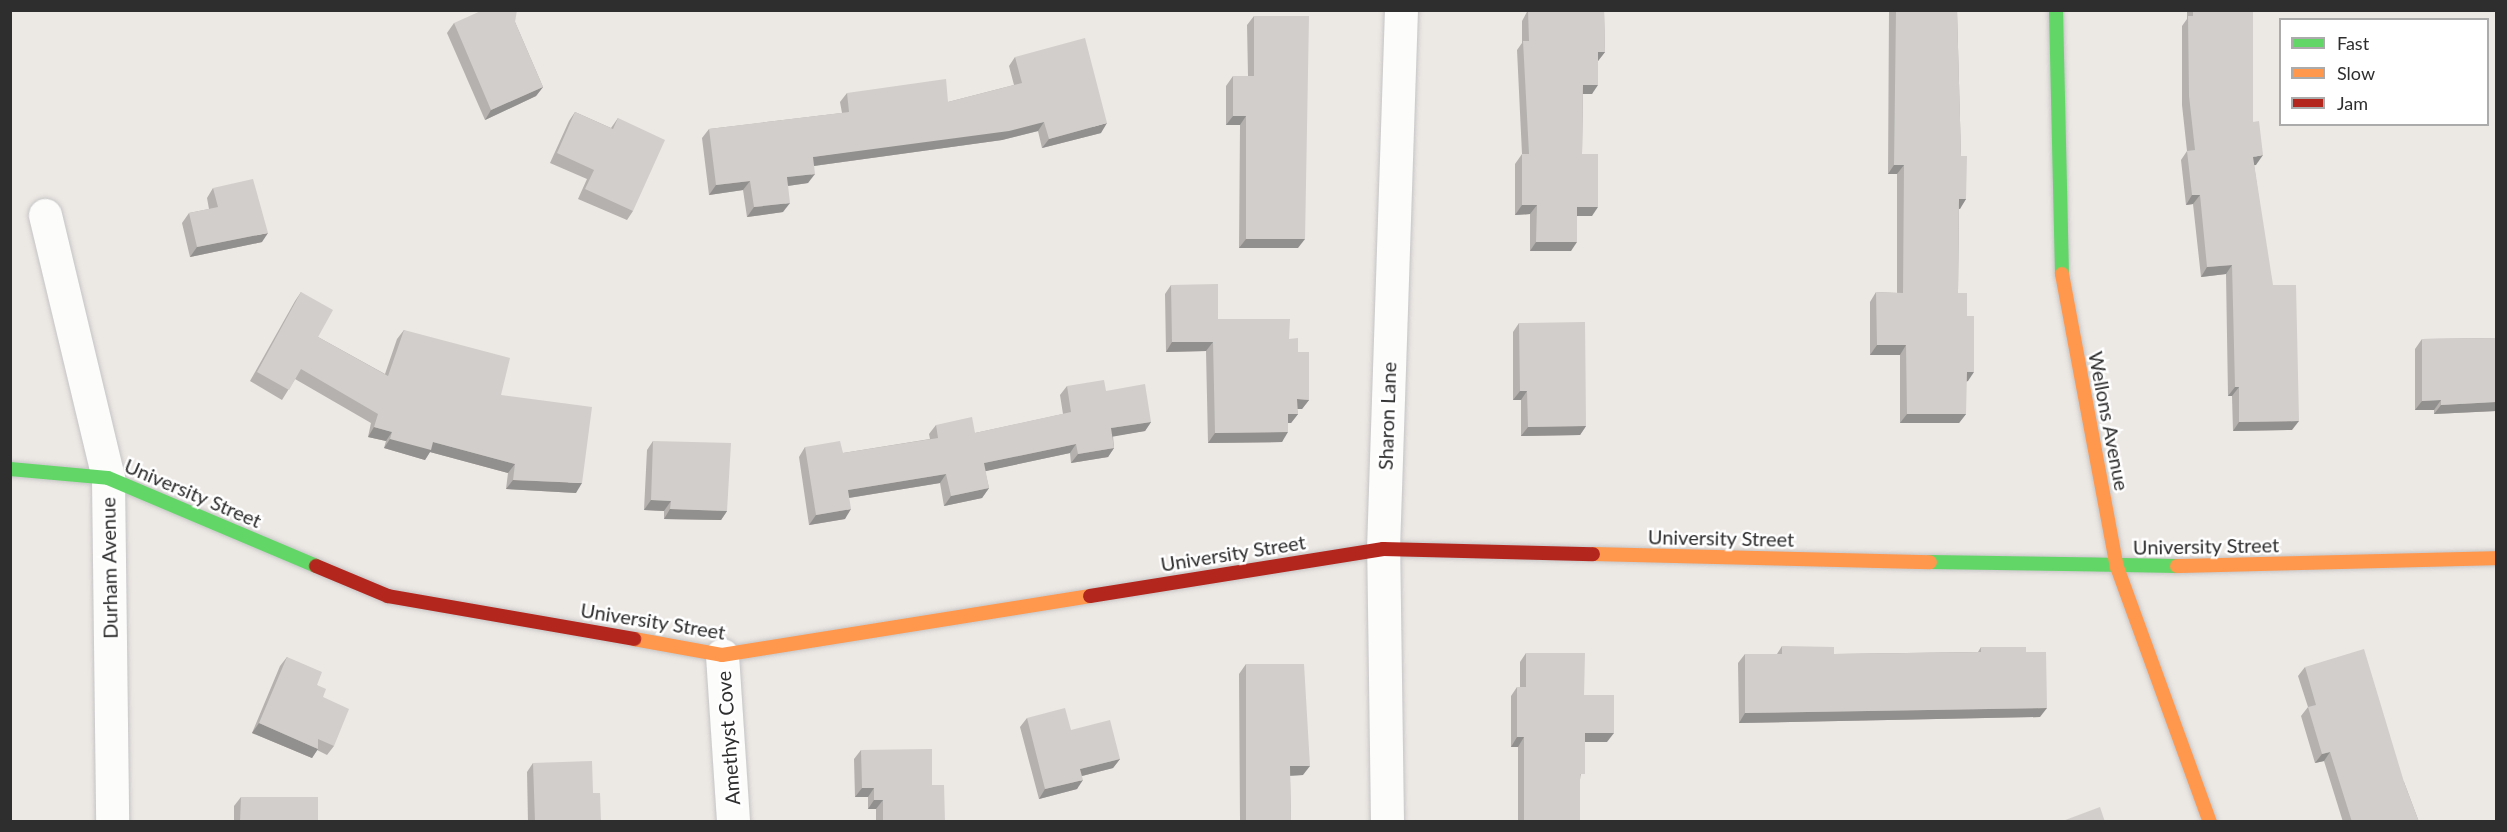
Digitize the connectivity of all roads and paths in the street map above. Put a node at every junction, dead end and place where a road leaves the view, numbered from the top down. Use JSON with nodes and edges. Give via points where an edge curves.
{"nodes":[{"id":1,"x":1401,"y":10,"type":"edge"},
{"id":2,"x":2056,"y":10,"type":"edge"},
{"id":3,"x":45,"y":215,"type":"dead end"},
{"id":4,"x":10,"y":469,"type":"edge"},
{"id":5,"x":108,"y":478,"type":"junction"},
{"id":6,"x":1383,"y":549,"type":"junction"},
{"id":7,"x":2496,"y":558,"type":"edge"},
{"id":8,"x":2116,"y":567,"type":"junction"},
{"id":9,"x":722,"y":655,"type":"junction"},
{"id":10,"x":112,"y":822,"type":"edge"},
{"id":11,"x":733,"y":822,"type":"edge"},
{"id":12,"x":1387,"y":822,"type":"edge"},
{"id":13,"x":2210,"y":822,"type":"edge"}],
"edges":[{"from":1,"to":6,"type":"street","name":"Sharon Lane"},
{"from":2,"to":8,"type":"street","name":"Wellons Avenue","via":[[2061,269]]},
{"from":3,"to":5,"type":"street","name":"Durham Avenue"},
{"from":4,"to":5,"type":"street","name":"University Street"},
{"from":5,"to":9,"type":"street","name":"University Street","via":[[388,596]]},
{"from":5,"to":10,"type":"street","name":"Durham Avenue"},
{"from":6,"to":8,"type":"street","name":"University Street"},
{"from":6,"to":9,"type":"street","name":"University Street"},
{"from":6,"to":12,"type":"street","name":"Sharon Lane"},
{"from":7,"to":8,"type":"street","name":"University Street"},
{"from":8,"to":13,"type":"street","name":"Wellons Avenue"},
{"from":9,"to":11,"type":"street","name":"Amethyst Cove"}]}
